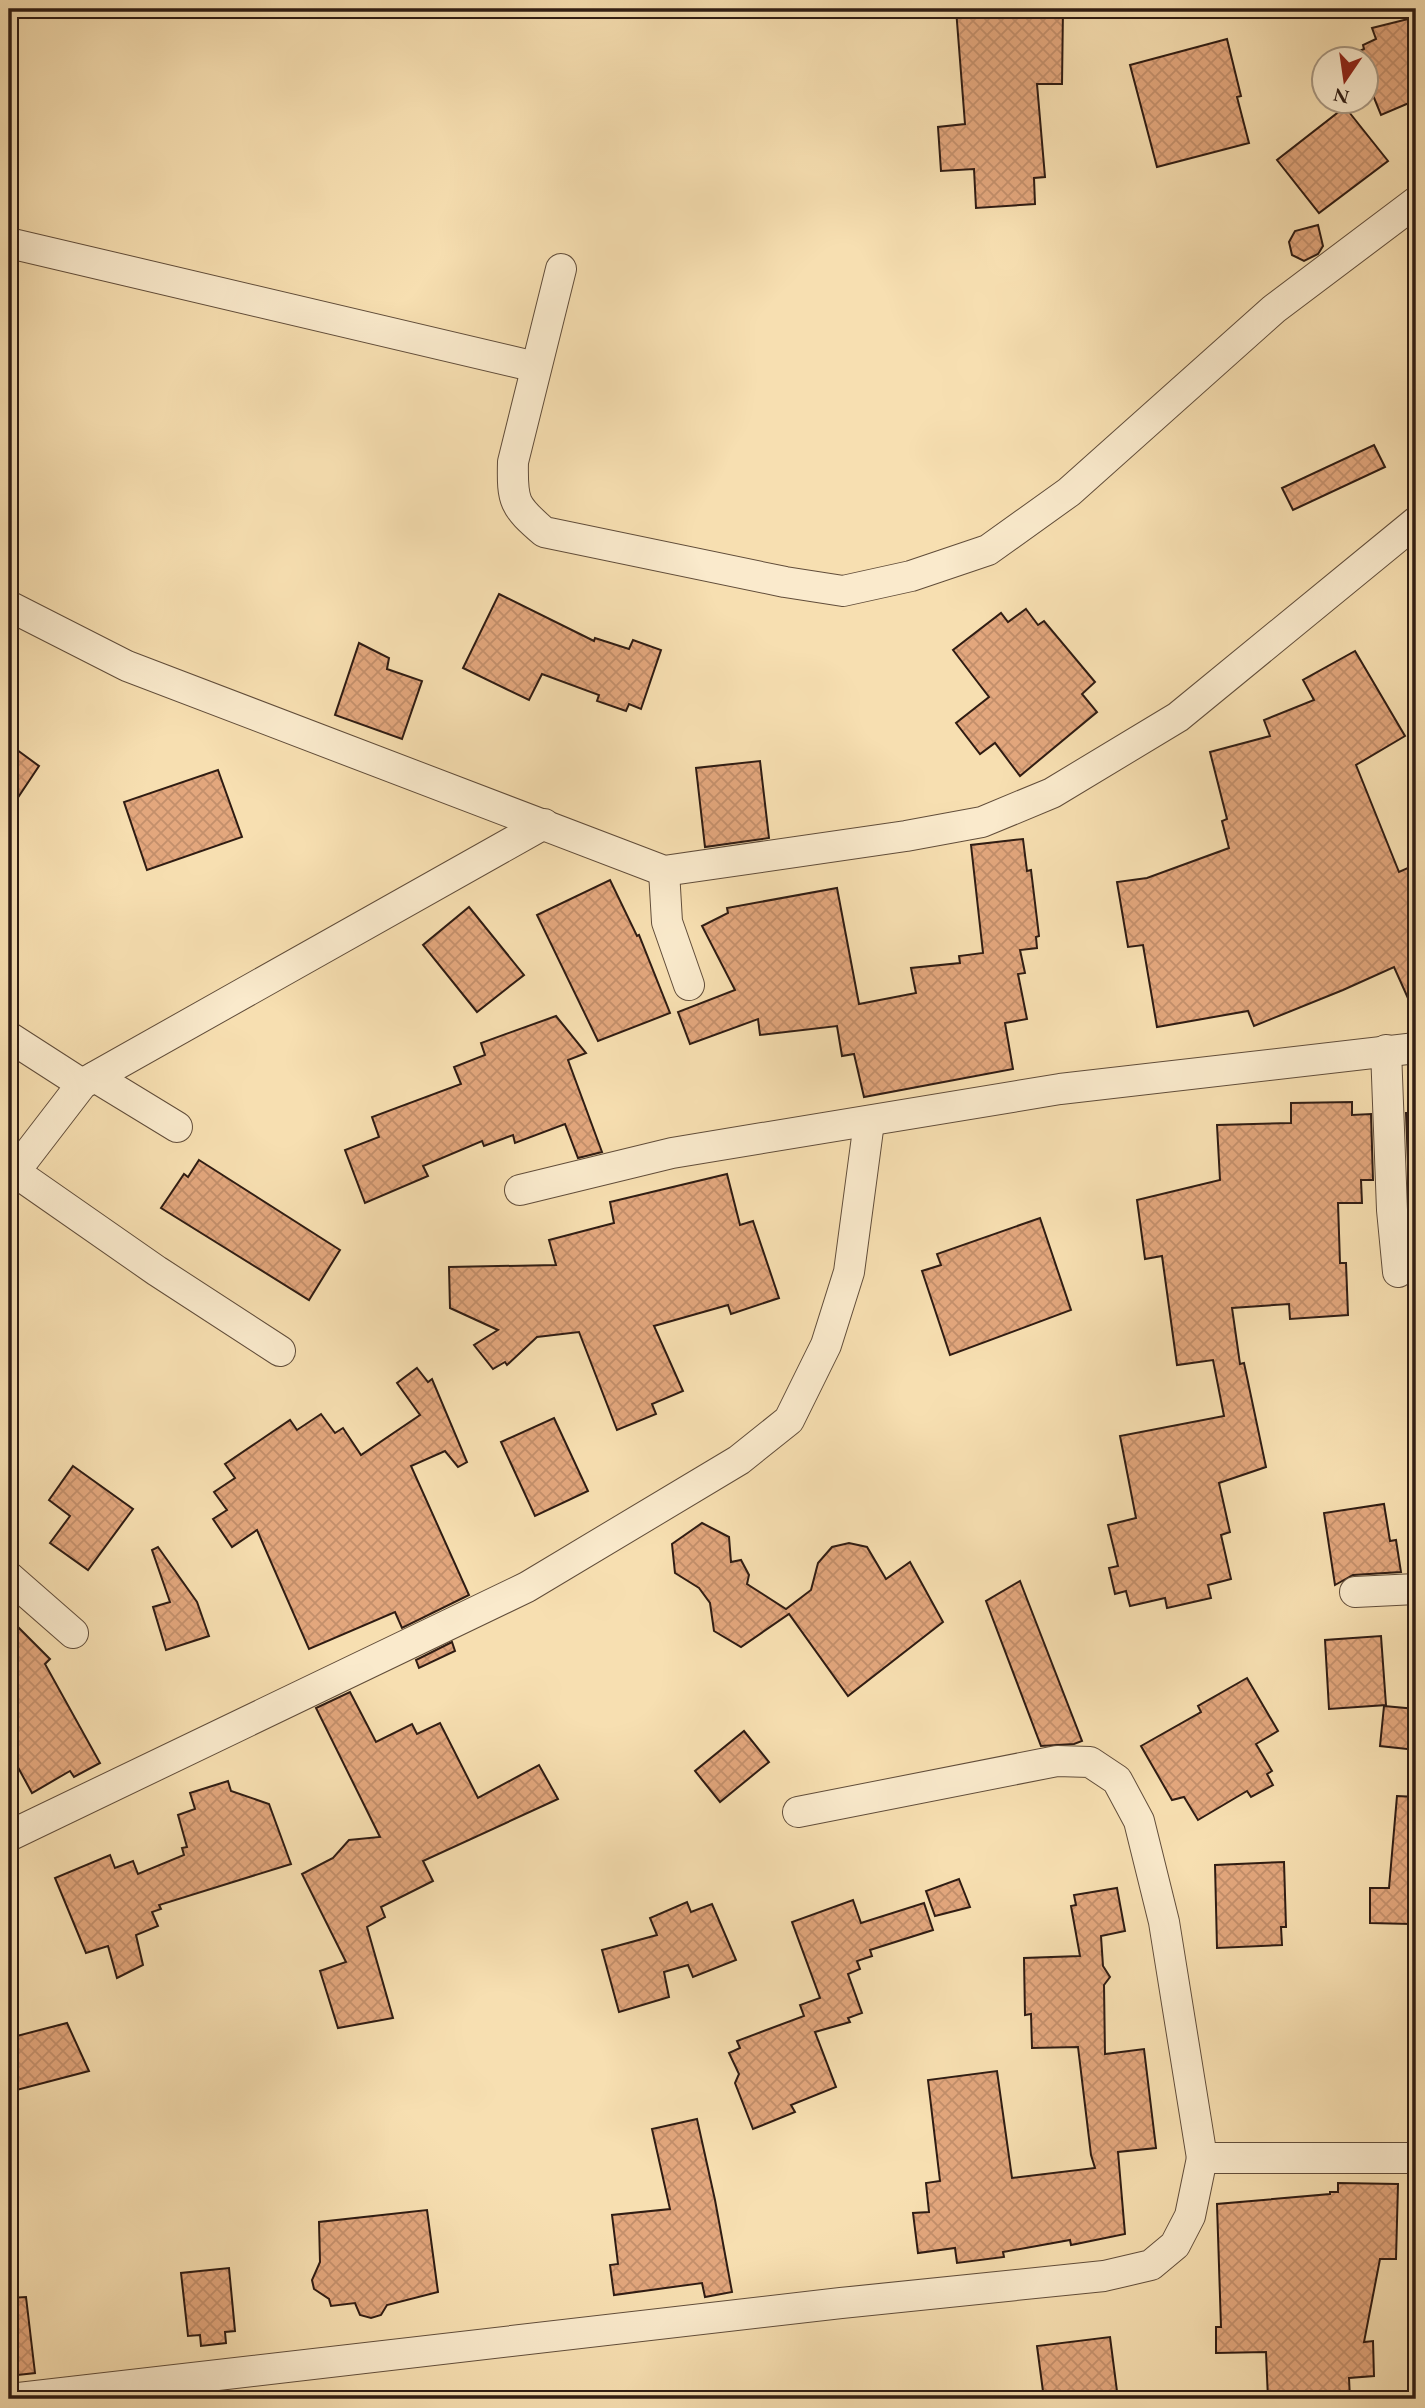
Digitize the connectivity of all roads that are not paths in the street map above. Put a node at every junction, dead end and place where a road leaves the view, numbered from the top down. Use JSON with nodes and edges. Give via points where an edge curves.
{"nodes":[{"id":1,"x":1416,"y":202,"type":"edge"},
{"id":2,"x":9,"y":243,"type":"edge"},
{"id":3,"x":561,"y":269,"type":"dead end"},
{"id":4,"x":536,"y":367,"type":"junction"},
{"id":5,"x":1416,"y":522,"type":"edge"},
{"id":6,"x":9,"y":606,"type":"edge"},
{"id":7,"x":544,"y":824,"type":"junction"},
{"id":8,"x":664,"y":871,"type":"junction"},
{"id":9,"x":689,"y":985,"type":"dead end"},
{"id":10,"x":9,"y":1037,"type":"edge"},
{"id":11,"x":1416,"y":1048,"type":"edge"},
{"id":12,"x":1386,"y":1050,"type":"junction"},
{"id":13,"x":89,"y":1081,"type":"junction"},
{"id":14,"x":869,"y":1122,"type":"junction"},
{"id":15,"x":177,"y":1127,"type":"dead end"},
{"id":16,"x":12,"y":1176,"type":"edge"},
{"id":17,"x":520,"y":1190,"type":"dead end"},
{"id":18,"x":1398,"y":1272,"type":"dead end"},
{"id":19,"x":280,"y":1351,"type":"dead end"},
{"id":20,"x":9,"y":1577,"type":"edge"},
{"id":21,"x":1416,"y":1589,"type":"edge"},
{"id":22,"x":1355,"y":1592,"type":"dead end"},
{"id":23,"x":73,"y":1633,"type":"dead end"},
{"id":24,"x":798,"y":1812,"type":"dead end"},
{"id":25,"x":9,"y":1836,"type":"edge"},
{"id":26,"x":1202,"y":2158,"type":"junction"},
{"id":27,"x":1416,"y":2158,"type":"edge"},
{"id":28,"x":194,"y":2388,"type":"edge"},
{"id":29,"x":10,"y":2399,"type":"edge"}],
"edges":[{"from":1,"to":4,"type":"street","via":[[1275,309],[1069,492],[988,550],[911,576],[843,591],[544,532],[524,515],[512,493],[513,462]]},
{"from":2,"to":4,"type":"street"},
{"from":3,"to":4,"type":"street"},
{"from":5,"to":8,"type":"street","via":[[1178,718],[1052,793],[982,822]]},
{"from":6,"to":7,"type":"street","via":[[127,666]]},
{"from":7,"to":8,"type":"street"},
{"from":7,"to":13,"type":"street"},
{"from":8,"to":9,"type":"street","via":[[667,922]]},
{"from":10,"to":13,"type":"street"},
{"from":11,"to":12,"type":"street"},
{"from":12,"to":14,"type":"street","via":[[1060,1089]]},
{"from":12,"to":18,"type":"street"},
{"from":13,"to":15,"type":"street"},
{"from":13,"to":16,"type":"street"},
{"from":14,"to":17,"type":"street","via":[[672,1153]]},
{"from":14,"to":25,"type":"street","via":[[849,1272],[826,1345],[789,1420],[739,1460],[527,1587]]},
{"from":16,"to":19,"type":"street"},
{"from":20,"to":23,"type":"street"},
{"from":21,"to":22,"type":"street"},
{"from":24,"to":26,"type":"street","via":[[1057,1761],[1090,1762],[1117,1780],[1139,1821],[1164,1922]]},
{"from":26,"to":27,"type":"street"},
{"from":26,"to":28,"type":"street","via":[[1189,2216],[1175,2245],[1151,2266],[1104,2276],[311,2366]]},
{"from":28,"to":29,"type":"street"}]}
